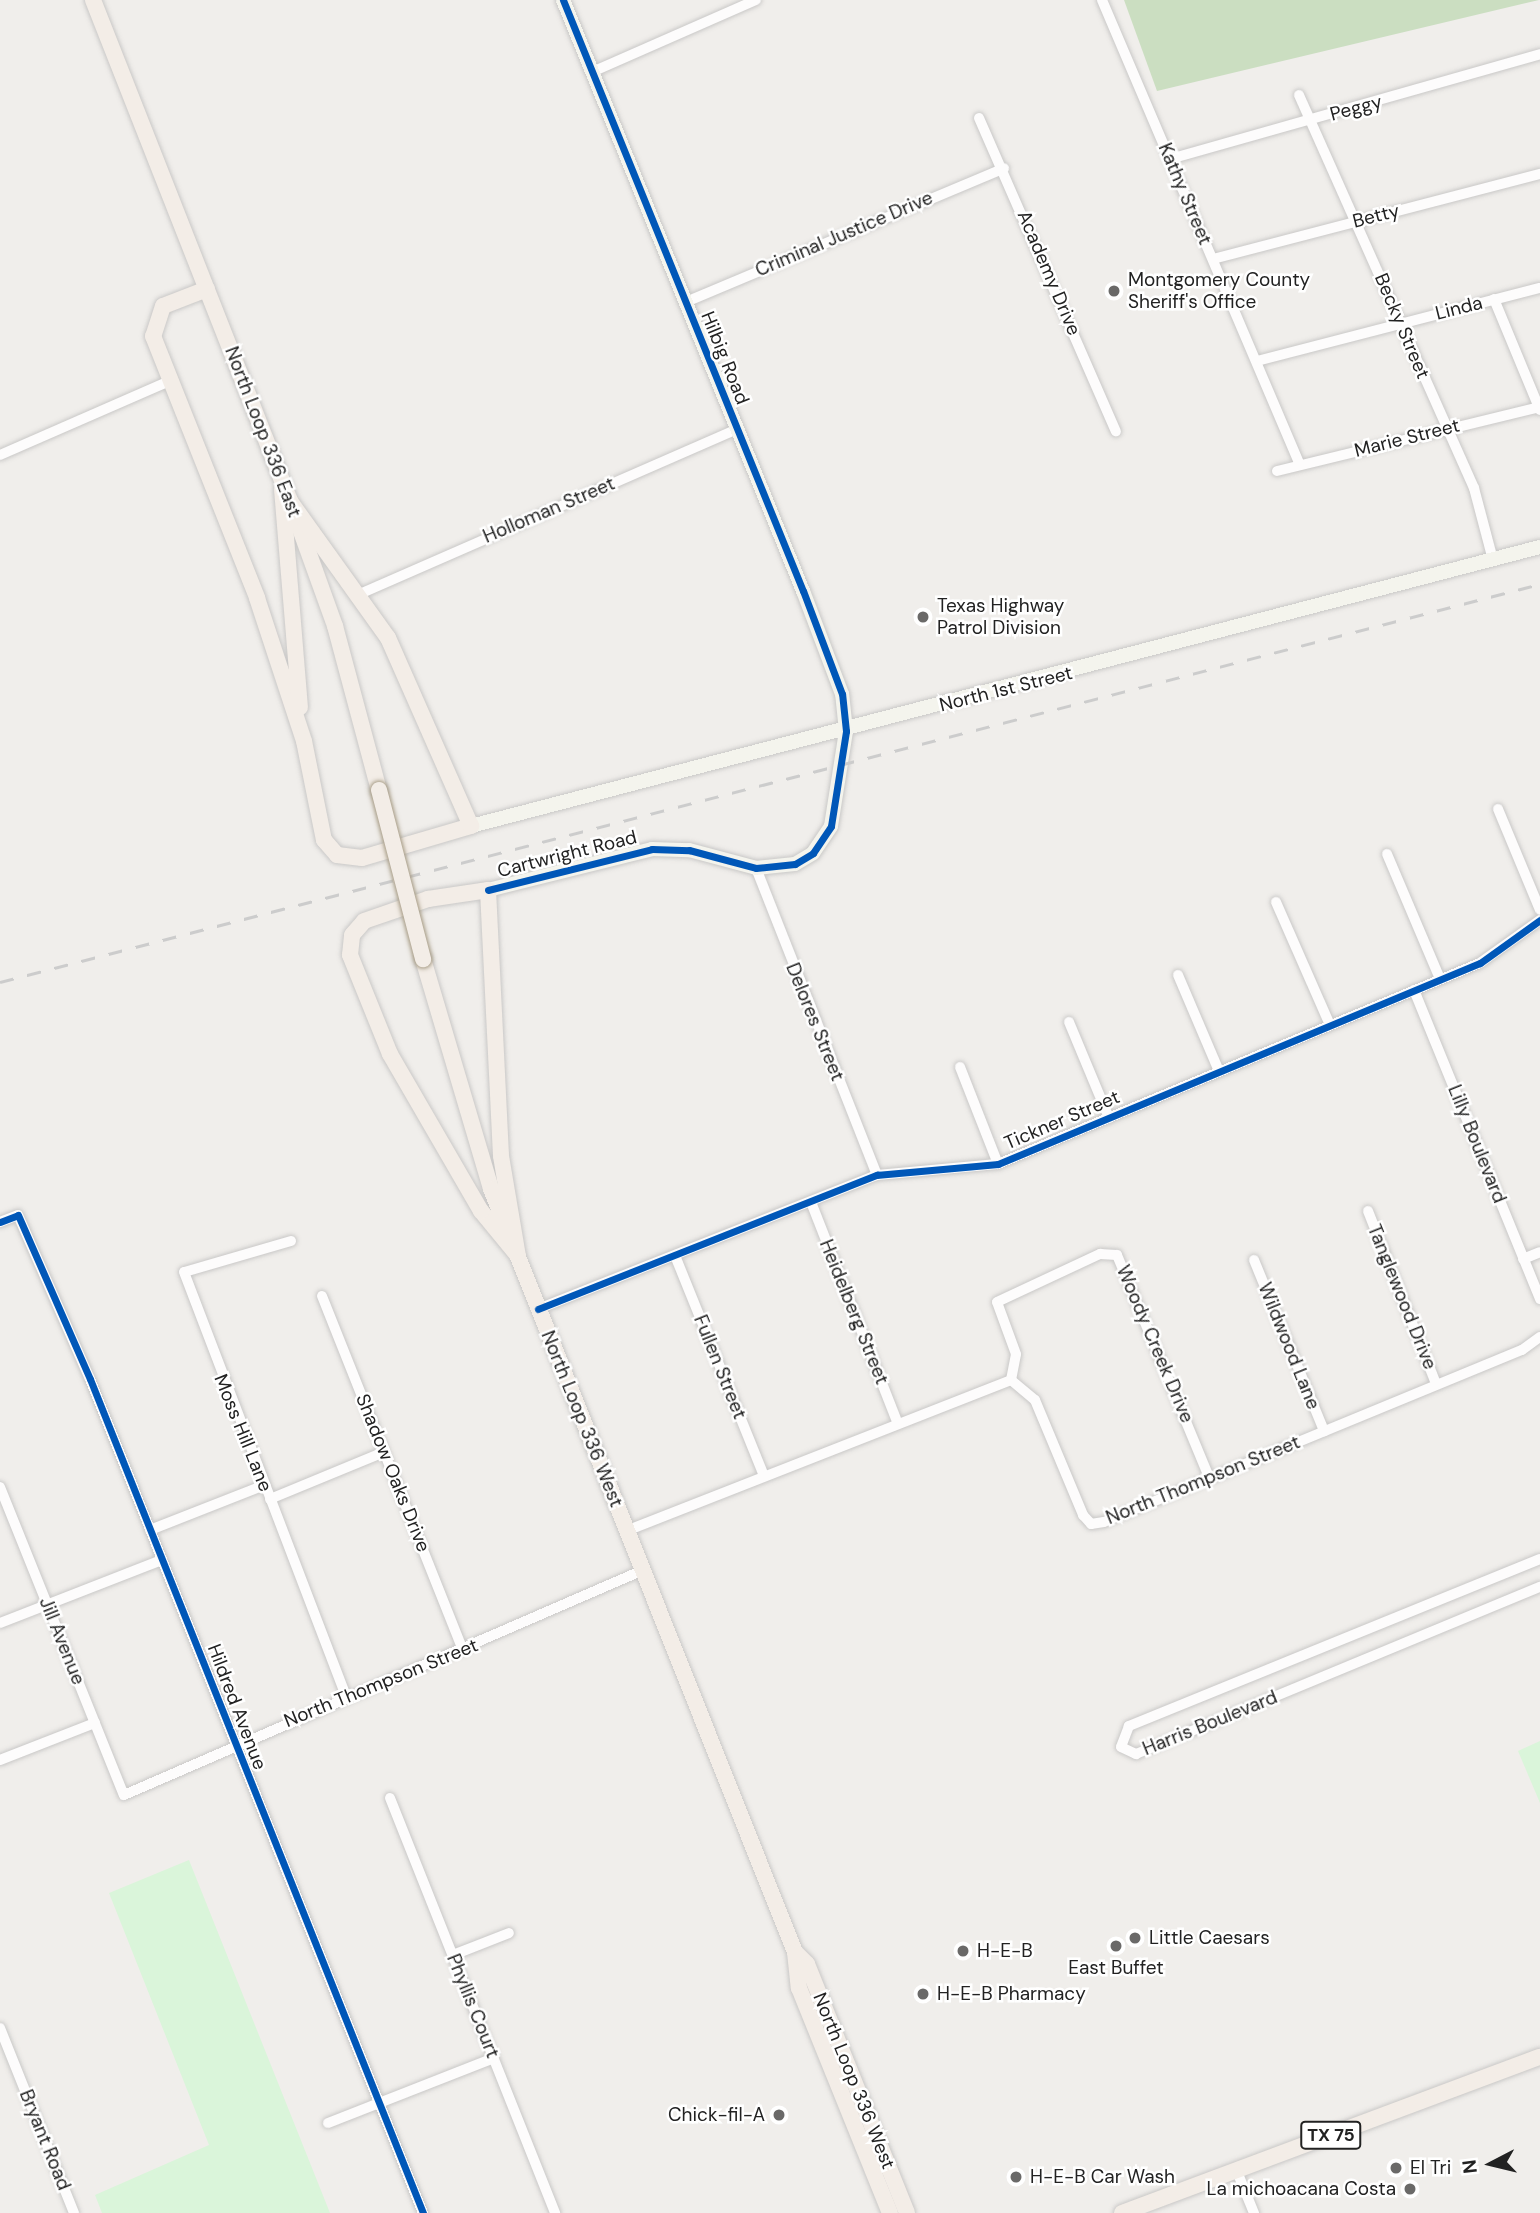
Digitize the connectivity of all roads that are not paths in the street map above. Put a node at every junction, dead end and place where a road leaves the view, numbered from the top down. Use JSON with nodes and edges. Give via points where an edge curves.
{"nodes":[{"id":1,"x":93,"y":0,"type":"edge"},
{"id":2,"x":563,"y":0,"type":"edge"},
{"id":3,"x":756,"y":0,"type":"edge"},
{"id":4,"x":1102,"y":0,"type":"edge"},
{"id":5,"x":1540,"y":54,"type":"edge"},
{"id":6,"x":593,"y":72,"type":"junction"},
{"id":7,"x":1299,"y":95,"type":"dead end"},
{"id":8,"x":979,"y":118,"type":"dead end"},
{"id":9,"x":1309,"y":120,"type":"junction"},
{"id":10,"x":1170,"y":159,"type":"junction"},
{"id":11,"x":1004,"y":168,"type":"junction"},
{"id":12,"x":1540,"y":174,"type":"edge"},
{"id":13,"x":1356,"y":221,"type":"junction"},
{"id":14,"x":1213,"y":259,"type":"junction"},
{"id":15,"x":1540,"y":288,"type":"edge"},
{"id":16,"x":206,"y":289,"type":"junction"},
{"id":17,"x":1494,"y":299,"type":"junction"},
{"id":18,"x":686,"y":302,"type":"junction"},
{"id":19,"x":1401,"y":323,"type":"junction"},
{"id":20,"x":1257,"y":361,"type":"junction"},
{"id":21,"x":169,"y":381,"type":"junction"},
{"id":22,"x":1539,"y":409,"type":"edge"},
{"id":23,"x":1446,"y":428,"type":"junction"},
{"id":24,"x":737,"y":429,"type":"junction"},
{"id":25,"x":1116,"y":430,"type":"dead end"},
{"id":26,"x":0,"y":455,"type":"edge"},
{"id":27,"x":1300,"y":466,"type":"junction"},
{"id":28,"x":1277,"y":471,"type":"dead end"},
{"id":29,"x":282,"y":480,"type":"junction"},
{"id":30,"x":290,"y":500,"type":"junction"},
{"id":31,"x":1540,"y":547,"type":"edge"},
{"id":32,"x":1493,"y":560,"type":"junction"},
{"id":33,"x":362,"y":593,"type":"junction"},
{"id":34,"x":846,"y":731,"type":"junction"},
{"id":35,"x":304,"y":741,"type":"junction"},
{"id":36,"x":1497,"y":809,"type":"dead end"},
{"id":37,"x":471,"y":826,"type":"junction"},
{"id":38,"x":1387,"y":854,"type":"dead end"},
{"id":39,"x":755,"y":868,"type":"junction"},
{"id":40,"x":402,"y":874,"type":"joint"},
{"id":41,"x":488,"y":890,"type":"junction"},
{"id":42,"x":1276,"y":902,"type":"dead end"},
{"id":43,"x":1540,"y":911,"type":"edge"},
{"id":44,"x":1540,"y":920,"type":"edge"},
{"id":45,"x":1178,"y":975,"type":"dead end"},
{"id":46,"x":1440,"y":979,"type":"junction"},
{"id":47,"x":1415,"y":990,"type":"junction"},
{"id":48,"x":1069,"y":1022,"type":"dead end"},
{"id":49,"x":1330,"y":1025,"type":"junction"},
{"id":50,"x":960,"y":1067,"type":"dead end"},
{"id":51,"x":1219,"y":1071,"type":"junction"},
{"id":52,"x":1109,"y":1118,"type":"junction"},
{"id":53,"x":998,"y":1164,"type":"junction"},
{"id":54,"x":877,"y":1175,"type":"junction"},
{"id":55,"x":811,"y":1202,"type":"junction"},
{"id":56,"x":1368,"y":1211,"type":"dead end"},
{"id":57,"x":0,"y":1222,"type":"edge"},
{"id":58,"x":291,"y":1241,"type":"dead end"},
{"id":59,"x":1540,"y":1252,"type":"edge"},
{"id":60,"x":518,"y":1256,"type":"junction"},
{"id":61,"x":676,"y":1258,"type":"junction"},
{"id":62,"x":1523,"y":1259,"type":"junction"},
{"id":63,"x":1254,"y":1260,"type":"dead end"},
{"id":64,"x":322,"y":1296,"type":"dead end"},
{"id":65,"x":1540,"y":1299,"type":"edge"},
{"id":66,"x":538,"y":1309,"type":"junction"},
{"id":67,"x":1540,"y":1337,"type":"edge"},
{"id":68,"x":1011,"y":1380,"type":"junction"},
{"id":69,"x":1436,"y":1384,"type":"junction"},
{"id":70,"x":897,"y":1422,"type":"junction"},
{"id":71,"x":1324,"y":1431,"type":"junction"},
{"id":72,"x":384,"y":1452,"type":"junction"},
{"id":73,"x":764,"y":1476,"type":"junction"},
{"id":74,"x":1209,"y":1477,"type":"junction"},
{"id":75,"x":262,"y":1486,"type":"junction"},
{"id":76,"x":0,"y":1488,"type":"edge"},
{"id":77,"x":270,"y":1499,"type":"junction"},
{"id":78,"x":150,"y":1530,"type":"junction"},
{"id":79,"x":626,"y":1531,"type":"junction"},
{"id":80,"x":1540,"y":1559,"type":"edge"},
{"id":81,"x":162,"y":1560,"type":"junction"},
{"id":82,"x":640,"y":1571,"type":"junction"},
{"id":83,"x":1538,"y":1588,"type":"edge"},
{"id":84,"x":1540,"y":1599,"type":"edge"},
{"id":85,"x":47,"y":1605,"type":"junction"},
{"id":86,"x":0,"y":1623,"type":"edge"},
{"id":87,"x":463,"y":1650,"type":"junction"},
{"id":88,"x":346,"y":1697,"type":"junction"},
{"id":89,"x":95,"y":1723,"type":"junction"},
{"id":90,"x":235,"y":1747,"type":"junction"},
{"id":91,"x":0,"y":1760,"type":"edge"},
{"id":92,"x":124,"y":1795,"type":"joint"},
{"id":93,"x":390,"y":1798,"type":"dead end"},
{"id":94,"x":509,"y":1933,"type":"dead end"},
{"id":95,"x":795,"y":1952,"type":"junction"},
{"id":96,"x":453,"y":1955,"type":"junction"},
{"id":97,"x":811,"y":2019,"type":"junction"},
{"id":98,"x":0,"y":2028,"type":"edge"},
{"id":99,"x":1540,"y":2057,"type":"edge"},
{"id":100,"x":494,"y":2058,"type":"junction"},
{"id":101,"x":850,"y":2073,"type":"junction"},
{"id":102,"x":837,"y":2084,"type":"junction"},
{"id":103,"x":379,"y":2102,"type":"junction"},
{"id":104,"x":867,"y":2113,"type":"junction"},
{"id":105,"x":328,"y":2123,"type":"dead end"},
{"id":106,"x":1236,"y":2169,"type":"junction"},
{"id":107,"x":74,"y":2213,"type":"edge"},
{"id":108,"x":423,"y":2213,"type":"edge"},
{"id":109,"x":555,"y":2213,"type":"edge"},
{"id":110,"x":890,"y":2213,"type":"edge"},
{"id":111,"x":906,"y":2213,"type":"edge"},
{"id":112,"x":1122,"y":2213,"type":"edge"},
{"id":113,"x":1254,"y":2213,"type":"edge"}],
"edges":[{"from":1,"to":16,"type":"main road","name":"North Loop 336 East"},
{"from":2,"to":6,"type":"street","name":"Hilbig Road"},
{"from":3,"to":6,"type":"street"},
{"from":4,"to":10,"type":"street","name":"Kathy Street"},
{"from":5,"to":9,"type":"street","name":"Peggy"},
{"from":6,"to":18,"type":"street","name":"Hilbig Road"},
{"from":7,"to":9,"type":"street","name":"Becky Street"},
{"from":8,"to":11,"type":"street","name":"Academy Drive"},
{"from":9,"to":10,"type":"street","name":"Peggy"},
{"from":9,"to":13,"type":"street","name":"Becky Street"},
{"from":10,"to":14,"type":"street","name":"Kathy Street"},
{"from":11,"to":18,"type":"street","name":"Criminal Justice Drive"},
{"from":11,"to":25,"type":"street","name":"Academy Drive"},
{"from":12,"to":13,"type":"street","name":"Betty"},
{"from":13,"to":14,"type":"street","name":"Betty"},
{"from":13,"to":19,"type":"street","name":"Becky Street"},
{"from":14,"to":20,"type":"street","name":"Kathy Street"},
{"from":15,"to":17,"type":"street","name":"Linda"},
{"from":16,"to":21,"type":"main road","via":[[163,306],[154,319]]},
{"from":16,"to":29,"type":"main road","name":"North Loop 336 East"},
{"from":17,"to":19,"type":"street","name":"Linda"},
{"from":17,"to":22,"type":"street"},
{"from":18,"to":24,"type":"street","name":"Hilbig Road"},
{"from":19,"to":20,"type":"street","name":"Linda"},
{"from":19,"to":23,"type":"street","name":"Becky Street"},
{"from":20,"to":27,"type":"street","name":"Kathy Street"},
{"from":21,"to":26,"type":"street"},
{"from":21,"to":35,"type":"main road","via":[[257,598]]},
{"from":22,"to":23,"type":"street","name":"Marie Street"},
{"from":23,"to":27,"type":"street","name":"Marie Street"},
{"from":23,"to":32,"type":"street","name":"Becky Street","via":[[1474,488]]},
{"from":24,"to":33,"type":"street","name":"Holloman Street"},
{"from":24,"to":34,"type":"street","name":"Hilbig Road","via":[[842,694]]},
{"from":27,"to":28,"type":"street","name":"Marie Street"},
{"from":29,"to":30,"type":"main road","name":"North Loop 336 East"},
{"from":29,"to":35,"type":"main road"},
{"from":30,"to":33,"type":"main road"},
{"from":30,"to":40,"type":"main road","name":"North Loop 336 East","bridge":true,"via":[[335,626]]},
{"from":31,"to":32,"type":"street","name":"North 1st Street"},
{"from":32,"to":34,"type":"street","name":"North 1st Street"},
{"from":33,"to":37,"type":"main road"},
{"from":34,"to":37,"type":"street","name":"North 1st Street"},
{"from":34,"to":39,"type":"street","name":"Cartwright Road","via":[[837,804],[821,844],[795,864]]},
{"from":35,"to":37,"type":"main road","via":[[324,840],[337,855],[362,858]]},
{"from":36,"to":43,"type":"street"},
{"from":38,"to":46,"type":"street"},
{"from":39,"to":41,"type":"street","name":"Cartwright Road","via":[[688,850],[652,849]]},
{"from":39,"to":54,"type":"street","name":"Delores Street"},
{"from":40,"to":60,"type":"main road","name":"North Loop 336 West","bridge":true,"via":[[471,1133]]},
{"from":41,"to":60,"type":"main road","via":[[501,1156]]},
{"from":41,"to":60,"type":"main road","via":[[428,899],[355,929],[354,972],[390,1054],[481,1211]]},
{"from":42,"to":49,"type":"street"},
{"from":44,"to":46,"type":"street","name":"Tickner Street","via":[[1498,954]]},
{"from":45,"to":51,"type":"street"},
{"from":46,"to":47,"type":"street","name":"Tickner Street"},
{"from":47,"to":49,"type":"street","name":"Tickner Street"},
{"from":47,"to":62,"type":"street","name":"Lilly Boulevard"},
{"from":48,"to":52,"type":"street"},
{"from":49,"to":51,"type":"street","name":"Tickner Street"},
{"from":50,"to":53,"type":"street"},
{"from":51,"to":52,"type":"street","name":"Tickner Street"},
{"from":52,"to":53,"type":"street","name":"Tickner Street"},
{"from":53,"to":54,"type":"street","name":"Tickner Street"},
{"from":54,"to":55,"type":"street","name":"Tickner Street"},
{"from":55,"to":61,"type":"street","name":"Tickner Street"},
{"from":55,"to":70,"type":"street","name":"Heidelberg Street"},
{"from":56,"to":69,"type":"street","name":"Tanglewood Drive"},
{"from":57,"to":78,"type":"street","name":"Hildred Avenue","via":[[18,1215]]},
{"from":58,"to":75,"type":"street","name":"Moss Hill Lane","via":[[184,1272]]},
{"from":59,"to":62,"type":"street"},
{"from":60,"to":66,"type":"main road","name":"North Loop 336 West"},
{"from":61,"to":66,"type":"street","name":"Tickner Street"},
{"from":61,"to":73,"type":"street","name":"Fullen Street"},
{"from":62,"to":65,"type":"street","name":"Lilly Boulevard"},
{"from":63,"to":71,"type":"street","name":"Wildwood Lane"},
{"from":64,"to":72,"type":"street","name":"Shadow Oaks Drive"},
{"from":66,"to":79,"type":"main road","name":"North Loop 336 West"},
{"from":67,"to":69,"type":"street","name":"North Thompson Street"},
{"from":68,"to":70,"type":"street"},
{"from":68,"to":74,"type":"street","name":"North Thompson Street","via":[[1035,1400],[1091,1524]]},
{"from":68,"to":74,"type":"street","name":"Woody Creek Drive","via":[[1016,1354],[996,1302],[1100,1254],[1117,1255]]},
{"from":69,"to":71,"type":"street","name":"North Thompson Street"},
{"from":70,"to":73,"type":"street"},
{"from":71,"to":74,"type":"street","name":"North Thompson Street"},
{"from":72,"to":77,"type":"street"},
{"from":72,"to":87,"type":"street","name":"Shadow Oaks Drive"},
{"from":73,"to":79,"type":"street"},
{"from":75,"to":77,"type":"street","name":"Moss Hill Lane"},
{"from":75,"to":78,"type":"street"},
{"from":76,"to":85,"type":"street","name":"Jill Avenue"},
{"from":77,"to":88,"type":"street","name":"Moss Hill Lane"},
{"from":78,"to":81,"type":"street","name":"Hildred Avenue"},
{"from":79,"to":82,"type":"main road","name":"North Loop 336 West"},
{"from":80,"to":83,"type":"street","name":"Harris Boulevard","via":[[1129,1726],[1121,1747],[1136,1754]]},
{"from":81,"to":85,"type":"street"},
{"from":81,"to":90,"type":"street","name":"Hildred Avenue"},
{"from":82,"to":87,"type":"street","name":"North Thompson Street"},
{"from":82,"to":95,"type":"main road","name":"North Loop 336 West"},
{"from":83,"to":84,"type":"street"},
{"from":85,"to":86,"type":"street"},
{"from":85,"to":89,"type":"street","name":"Jill Avenue"},
{"from":87,"to":88,"type":"street","name":"North Thompson Street"},
{"from":88,"to":90,"type":"street","name":"North Thompson Street"},
{"from":89,"to":91,"type":"street"},
{"from":89,"to":92,"type":"street","name":"Jill Avenue"},
{"from":90,"to":92,"type":"street","name":"North Thompson Street"},
{"from":90,"to":103,"type":"street","name":"Hildred Avenue"},
{"from":93,"to":96,"type":"street","name":"Phyllis Court"},
{"from":94,"to":96,"type":"street"},
{"from":95,"to":97,"type":"main road","name":"North Loop 336 West"},
{"from":95,"to":101,"type":"main road","name":"North Loop 336 West","via":[[807,1965]]},
{"from":96,"to":100,"type":"street","name":"Phyllis Court"},
{"from":97,"to":101,"type":"main road","via":[[823,2027],[840,2070]]},
{"from":97,"to":102,"type":"main road","name":"North Loop 336 West"},
{"from":98,"to":107,"type":"street","name":"Bryant Road"},
{"from":99,"to":106,"type":"main road","number":"TX 75"},
{"from":100,"to":103,"type":"street"},
{"from":100,"to":109,"type":"street","name":"Phyllis Court"},
{"from":101,"to":104,"type":"main road","name":"North Loop 336 West"},
{"from":102,"to":104,"type":"main road"},
{"from":102,"to":110,"type":"main road","name":"North Loop 336 West"},
{"from":103,"to":105,"type":"street"},
{"from":103,"to":108,"type":"street","name":"Hildred Avenue"},
{"from":104,"to":111,"type":"main road","name":"North Loop 336 West"},
{"from":106,"to":112,"type":"main road","number":"TX 75"},
{"from":106,"to":113,"type":"street"}]}
